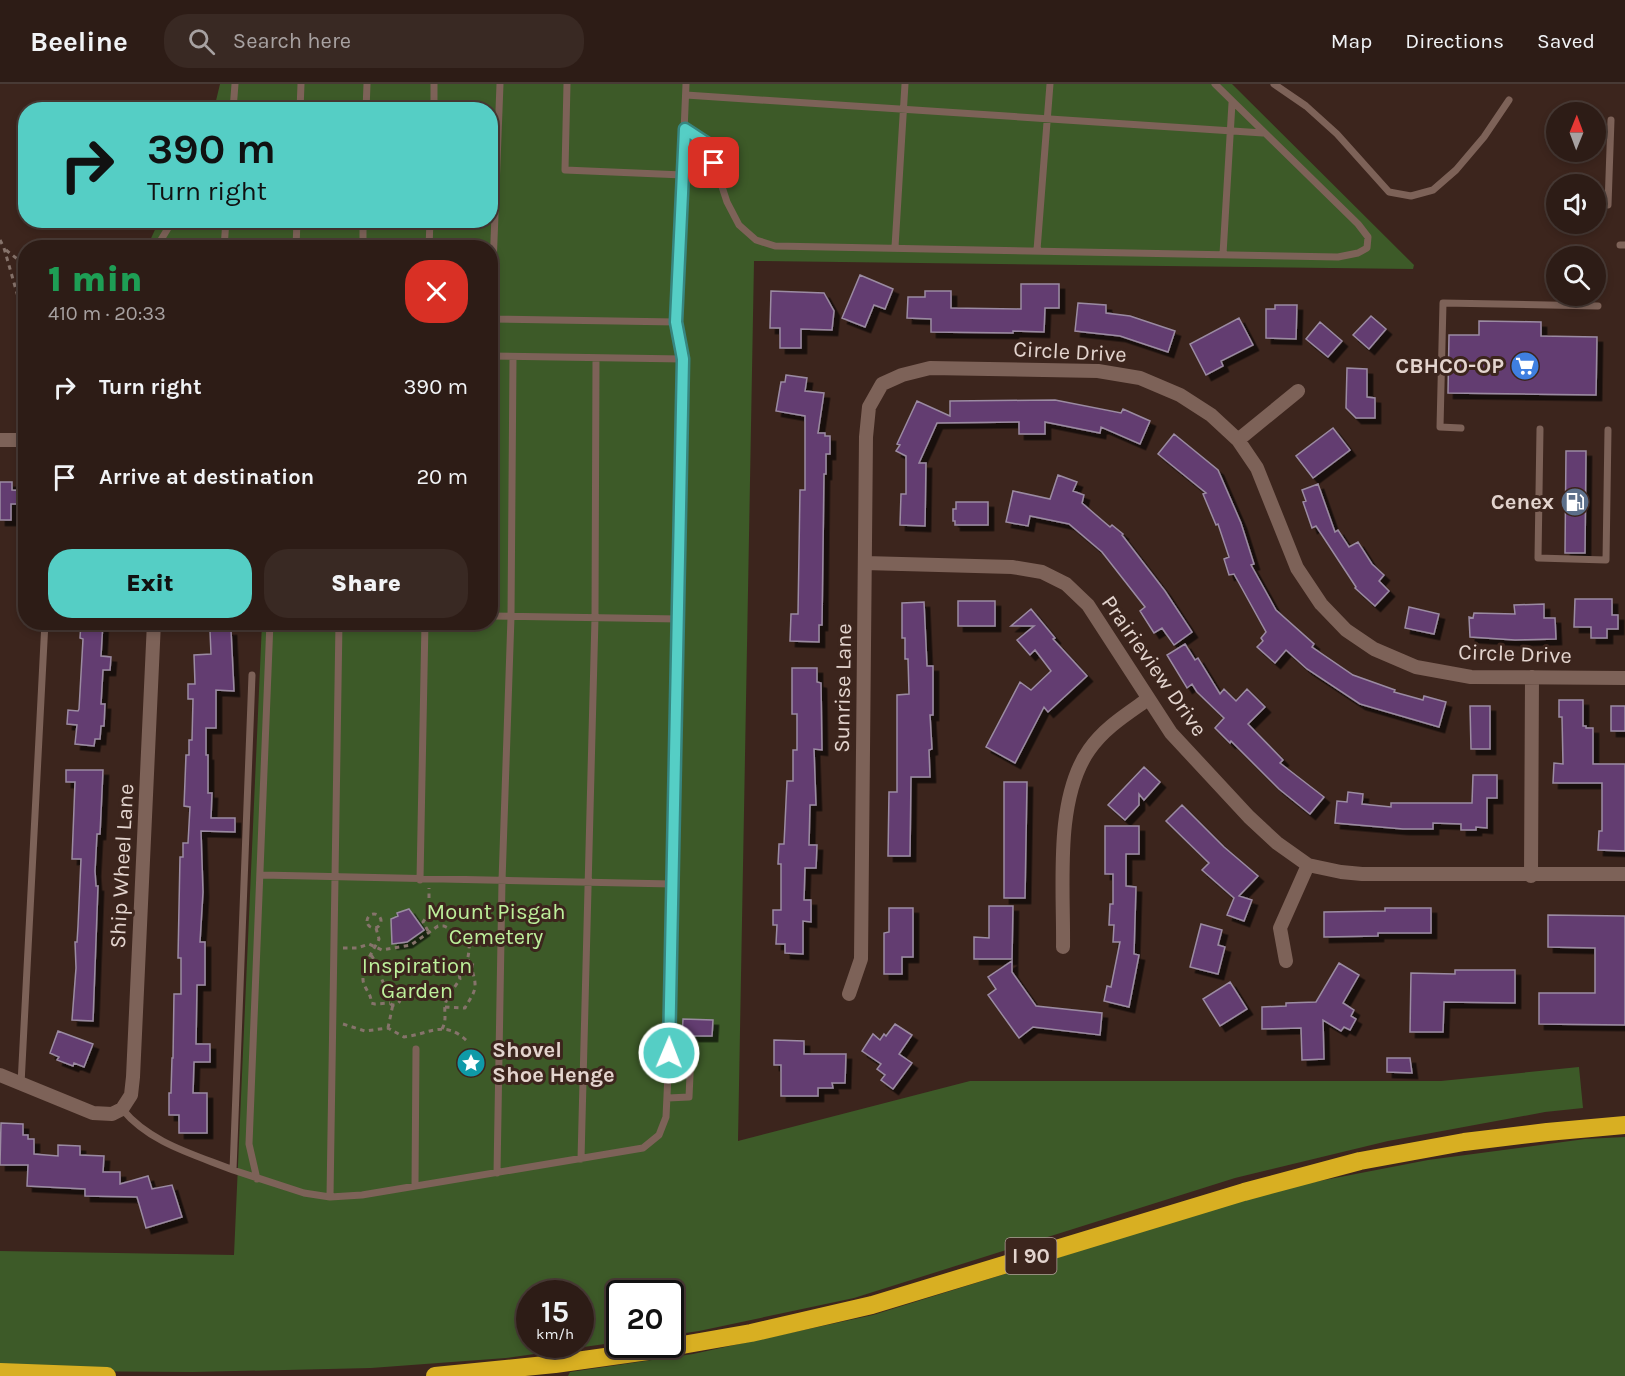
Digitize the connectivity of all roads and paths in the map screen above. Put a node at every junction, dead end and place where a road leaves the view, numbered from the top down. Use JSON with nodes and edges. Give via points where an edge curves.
{"nodes":[{"id":1,"x":235,"y":84,"type":"edge"},
{"id":2,"x":301,"y":84,"type":"edge"},
{"id":3,"x":367,"y":84,"type":"edge"},
{"id":4,"x":435,"y":84,"type":"edge"},
{"id":5,"x":500,"y":84,"type":"edge"},
{"id":6,"x":567,"y":84,"type":"edge"},
{"id":7,"x":686,"y":84,"type":"edge"},
{"id":8,"x":905,"y":84,"type":"edge"},
{"id":9,"x":1050,"y":84,"type":"edge"},
{"id":10,"x":1215,"y":84,"type":"edge"},
{"id":11,"x":1274,"y":84,"type":"edge"},
{"id":12,"x":686,"y":95,"type":"junction"},
{"id":13,"x":1509,"y":100,"type":"dead end"},
{"id":14,"x":234,"y":102,"type":"edge"},
{"id":15,"x":300,"y":102,"type":"edge"},
{"id":16,"x":366,"y":102,"type":"edge"},
{"id":17,"x":434,"y":102,"type":"edge"},
{"id":18,"x":1232,"y":103,"type":"junction"},
{"id":19,"x":904,"y":108,"type":"junction"},
{"id":20,"x":1048,"y":117,"type":"junction"},
{"id":21,"x":1611,"y":120,"type":"dead end"},
{"id":22,"x":685,"y":129,"type":"junction"},
{"id":23,"x":1231,"y":130,"type":"junction"},
{"id":24,"x":1263,"y":133,"type":"junction"},
{"id":25,"x":498,"y":136,"type":"edge"},
{"id":26,"x":683,"y":175,"type":"junction"},
{"id":27,"x":1608,"y":206,"type":"dead end"},
{"id":28,"x":0,"y":240,"type":"edge"},
{"id":29,"x":895,"y":247,"type":"junction"},
{"id":30,"x":4,"y":248,"type":"junction"},
{"id":31,"x":1037,"y":250,"type":"junction"},
{"id":32,"x":1223,"y":254,"type":"junction"},
{"id":33,"x":18,"y":259,"type":"edge"},
{"id":34,"x":18,"y":294,"type":"edge"},
{"id":35,"x":1546,"y":305,"type":"edge"},
{"id":36,"x":498,"y":319,"type":"edge"},
{"id":37,"x":676,"y":322,"type":"junction"},
{"id":38,"x":498,"y":356,"type":"edge"},
{"id":39,"x":513,"y":357,"type":"junction"},
{"id":40,"x":596,"y":358,"type":"junction"},
{"id":41,"x":683,"y":359,"type":"junction"},
{"id":42,"x":882,"y":384,"type":"joint"},
{"id":43,"x":1298,"y":391,"type":"dead end"},
{"id":44,"x":1461,"y":428,"type":"dead end"},
{"id":45,"x":1540,"y":429,"type":"dead end"},
{"id":46,"x":1608,"y":430,"type":"dead end"},
{"id":47,"x":0,"y":440,"type":"edge"},
{"id":48,"x":18,"y":440,"type":"edge"},
{"id":49,"x":1238,"y":440,"type":"junction"},
{"id":50,"x":865,"y":564,"type":"junction"},
{"id":51,"x":498,"y":616,"type":"edge"},
{"id":52,"x":511,"y":617,"type":"junction"},
{"id":53,"x":595,"y":618,"type":"junction"},
{"id":54,"x":679,"y":619,"type":"junction"},
{"id":55,"x":45,"y":630,"type":"edge"},
{"id":56,"x":154,"y":630,"type":"edge"},
{"id":57,"x":270,"y":630,"type":"edge"},
{"id":58,"x":339,"y":630,"type":"edge"},
{"id":59,"x":425,"y":630,"type":"edge"},
{"id":60,"x":252,"y":675,"type":"dead end"},
{"id":61,"x":1532,"y":677,"type":"junction"},
{"id":62,"x":1625,"y":678,"type":"edge"},
{"id":63,"x":1148,"y":699,"type":"junction"},
{"id":64,"x":1308,"y":865,"type":"junction"},
{"id":65,"x":1625,"y":874,"type":"edge"},
{"id":66,"x":262,"y":875,"type":"junction"},
{"id":67,"x":1531,"y":876,"type":"junction"},
{"id":68,"x":337,"y":877,"type":"junction"},
{"id":69,"x":420,"y":880,"type":"junction"},
{"id":70,"x":429,"y":880,"type":"junction"},
{"id":71,"x":502,"y":881,"type":"junction"},
{"id":72,"x":587,"y":883,"type":"junction"},
{"id":73,"x":672,"y":884,"type":"junction"},
{"id":74,"x":376,"y":928,"type":"junction"},
{"id":75,"x":428,"y":931,"type":"junction"},
{"id":76,"x":470,"y":939,"type":"junction"},
{"id":77,"x":501,"y":941,"type":"junction"},
{"id":78,"x":375,"y":946,"type":"junction"},
{"id":79,"x":1063,"y":947,"type":"dead end"},
{"id":80,"x":335,"y":948,"type":"junction"},
{"id":81,"x":371,"y":955,"type":"junction"},
{"id":82,"x":468,"y":960,"type":"junction"},
{"id":83,"x":1286,"y":961,"type":"dead end"},
{"id":84,"x":390,"y":994,"type":"junction"},
{"id":85,"x":849,"y":994,"type":"dead end"},
{"id":86,"x":391,"y":1004,"type":"junction"},
{"id":87,"x":445,"y":1007,"type":"junction"},
{"id":88,"x":334,"y":1024,"type":"junction"},
{"id":89,"x":388,"y":1028,"type":"junction"},
{"id":90,"x":442,"y":1029,"type":"junction"},
{"id":91,"x":467,"y":1041,"type":"dead end"},
{"id":92,"x":416,"y":1049,"type":"dead end"},
{"id":93,"x":669,"y":1053,"type":"junction"},
{"id":94,"x":0,"y":1075,"type":"edge"},
{"id":95,"x":21,"y":1084,"type":"junction"},
{"id":96,"x":668,"y":1098,"type":"junction"},
{"id":97,"x":122,"y":1109,"type":"junction"},
{"id":98,"x":1625,"y":1125,"type":"edge"},
{"id":99,"x":581,"y":1159,"type":"junction"},
{"id":100,"x":232,"y":1170,"type":"junction"},
{"id":101,"x":497,"y":1173,"type":"junction"},
{"id":102,"x":257,"y":1179,"type":"junction"},
{"id":103,"x":415,"y":1186,"type":"junction"},
{"id":104,"x":330,"y":1197,"type":"junction"},
{"id":105,"x":0,"y":1372,"type":"edge"},
{"id":106,"x":107,"y":1376,"type":"edge"},
{"id":107,"x":435,"y":1376,"type":"edge"}],
"edges":[{"from":1,"to":14,"type":"lane"},
{"from":2,"to":15,"type":"lane"},
{"from":3,"to":16,"type":"lane"},
{"from":4,"to":17,"type":"lane"},
{"from":5,"to":25,"type":"lane"},
{"from":6,"to":26,"type":"lane","via":[[565,170]]},
{"from":7,"to":12,"type":"lane"},
{"from":8,"to":19,"type":"lane"},
{"from":9,"to":20,"type":"lane"},
{"from":10,"to":18,"type":"lane"},
{"from":11,"to":13,"type":"lane","via":[[1337,134],[1389,192],[1411,196],[1433,190],[1456,170]]},
{"from":12,"to":19,"type":"lane"},
{"from":12,"to":22,"type":"lane"},
{"from":18,"to":23,"type":"lane"},
{"from":18,"to":24,"type":"lane"},
{"from":19,"to":20,"type":"lane"},
{"from":19,"to":29,"type":"lane"},
{"from":20,"to":23,"type":"lane"},
{"from":20,"to":31,"type":"lane"},
{"from":21,"to":27,"type":"lane"},
{"from":22,"to":26,"type":"lane"},
{"from":22,"to":29,"type":"lane","via":[[708,144],[727,202],[739,225],[756,240],[775,246]]},
{"from":23,"to":24,"type":"lane"},
{"from":23,"to":32,"type":"lane"},
{"from":24,"to":32,"type":"lane","via":[[1358,224],[1368,237],[1367,248],[1338,256]]},
{"from":26,"to":37,"type":"lane"},
{"from":28,"to":30,"type":"path"},
{"from":29,"to":31,"type":"lane"},
{"from":30,"to":33,"type":"path"},
{"from":30,"to":34,"type":"path"},
{"from":31,"to":32,"type":"lane"},
{"from":35,"to":44,"type":"lane","via":[[1443,303],[1440,427]]},
{"from":36,"to":37,"type":"lane"},
{"from":37,"to":41,"type":"lane"},
{"from":38,"to":39,"type":"lane"},
{"from":39,"to":40,"type":"lane"},
{"from":39,"to":52,"type":"lane"},
{"from":40,"to":41,"type":"lane"},
{"from":40,"to":53,"type":"lane"},
{"from":41,"to":54,"type":"lane"},
{"from":42,"to":49,"type":"street","name":"Circle Drive","via":[[930,368],[1098,371],[1140,378],[1180,396],[1212,415]]},
{"from":42,"to":50,"type":"street","name":"Sunrise Lane","via":[[869,407],[866,437]]},
{"from":43,"to":49,"type":"street"},
{"from":45,"to":46,"type":"lane","via":[[1538,558],[1595,560],[1606,560]]},
{"from":47,"to":48,"type":"street"},
{"from":49,"to":61,"type":"street","name":"Circle Drive","via":[[1257,468],[1297,568],[1321,604],[1346,630],[1374,649],[1416,667],[1471,677]]},
{"from":50,"to":63,"type":"street","name":"Prairieview Drive","via":[[1012,567],[1042,572],[1066,584],[1088,605]]},
{"from":50,"to":85,"type":"street","name":"Sunrise Lane","via":[[861,959]]},
{"from":51,"to":52,"type":"lane"},
{"from":52,"to":53,"type":"lane"},
{"from":52,"to":71,"type":"lane"},
{"from":53,"to":54,"type":"lane"},
{"from":53,"to":72,"type":"lane"},
{"from":54,"to":73,"type":"lane"},
{"from":55,"to":95,"type":"lane"},
{"from":56,"to":97,"type":"street","name":"Ship Wheel Lane","via":[[134,1077],[131,1095]]},
{"from":57,"to":66,"type":"lane"},
{"from":58,"to":68,"type":"lane"},
{"from":59,"to":69,"type":"lane"},
{"from":60,"to":100,"type":"lane"},
{"from":61,"to":62,"type":"street","name":"Circle Drive"},
{"from":61,"to":67,"type":"street"},
{"from":63,"to":64,"type":"street","name":"Prairieview Drive","via":[[1171,734],[1205,772],[1277,843]]},
{"from":63,"to":79,"type":"street","via":[[1115,722],[1089,750],[1073,783],[1065,817]]},
{"from":64,"to":67,"type":"street","name":"Prairieview Drive","via":[[1362,874]]},
{"from":64,"to":83,"type":"street","via":[[1280,928]]},
{"from":65,"to":67,"type":"street","name":"Prairieview Drive"},
{"from":66,"to":68,"type":"lane"},
{"from":66,"to":102,"type":"lane","via":[[249,1144]]},
{"from":68,"to":69,"type":"lane"},
{"from":68,"to":80,"type":"lane"},
{"from":69,"to":70,"type":"lane"},
{"from":70,"to":71,"type":"lane"},
{"from":70,"to":75,"type":"path","via":[[429,913],[423,922]]},
{"from":71,"to":72,"type":"lane"},
{"from":71,"to":77,"type":"lane"},
{"from":72,"to":73,"type":"lane"},
{"from":72,"to":99,"type":"lane"},
{"from":73,"to":93,"type":"lane"},
{"from":74,"to":74,"type":"path","via":[[381,919],[374,913],[367,921]]},
{"from":74,"to":78,"type":"path","via":[[379,939]]},
{"from":75,"to":76,"type":"path","via":[[438,926]]},
{"from":75,"to":78,"type":"path","via":[[411,945],[382,950]]},
{"from":76,"to":77,"type":"path"},
{"from":76,"to":82,"type":"path"},
{"from":77,"to":101,"type":"lane"},
{"from":78,"to":80,"type":"path"},
{"from":78,"to":81,"type":"path"},
{"from":80,"to":88,"type":"lane"},
{"from":81,"to":84,"type":"path"},
{"from":81,"to":86,"type":"path","via":[[363,981],[371,1003]]},
{"from":82,"to":87,"type":"path","via":[[458,969],[460,980]]},
{"from":82,"to":87,"type":"path","via":[[473,963],[474,992],[465,1008]]},
{"from":84,"to":86,"type":"path"},
{"from":84,"to":86,"type":"path","via":[[396,993],[400,998],[398,1003]]},
{"from":86,"to":89,"type":"path"},
{"from":87,"to":90,"type":"path"},
{"from":88,"to":89,"type":"path","via":[[365,1031]]},
{"from":88,"to":104,"type":"lane"},
{"from":89,"to":90,"type":"path","via":[[404,1037]]},
{"from":90,"to":91,"type":"path"},
{"from":92,"to":103,"type":"lane"},
{"from":93,"to":96,"type":"lane"},
{"from":93,"to":96,"type":"lane","via":[[691,1053],[689,1097]]},
{"from":94,"to":95,"type":"street"},
{"from":95,"to":97,"type":"street","via":[[93,1113],[112,1114]]},
{"from":96,"to":99,"type":"lane","via":[[659,1135],[643,1148]]},
{"from":97,"to":100,"type":"lane","via":[[132,1121],[164,1143]]},
{"from":98,"to":107,"type":"highway","number":"I 90","via":[[1464,1142],[1359,1161],[1233,1195],[872,1305],[751,1333],[578,1361]]},
{"from":99,"to":101,"type":"lane"},
{"from":100,"to":102,"type":"lane"},
{"from":101,"to":103,"type":"lane"},
{"from":102,"to":104,"type":"lane"},
{"from":103,"to":104,"type":"lane"},
{"from":105,"to":106,"type":"highway"}]}
